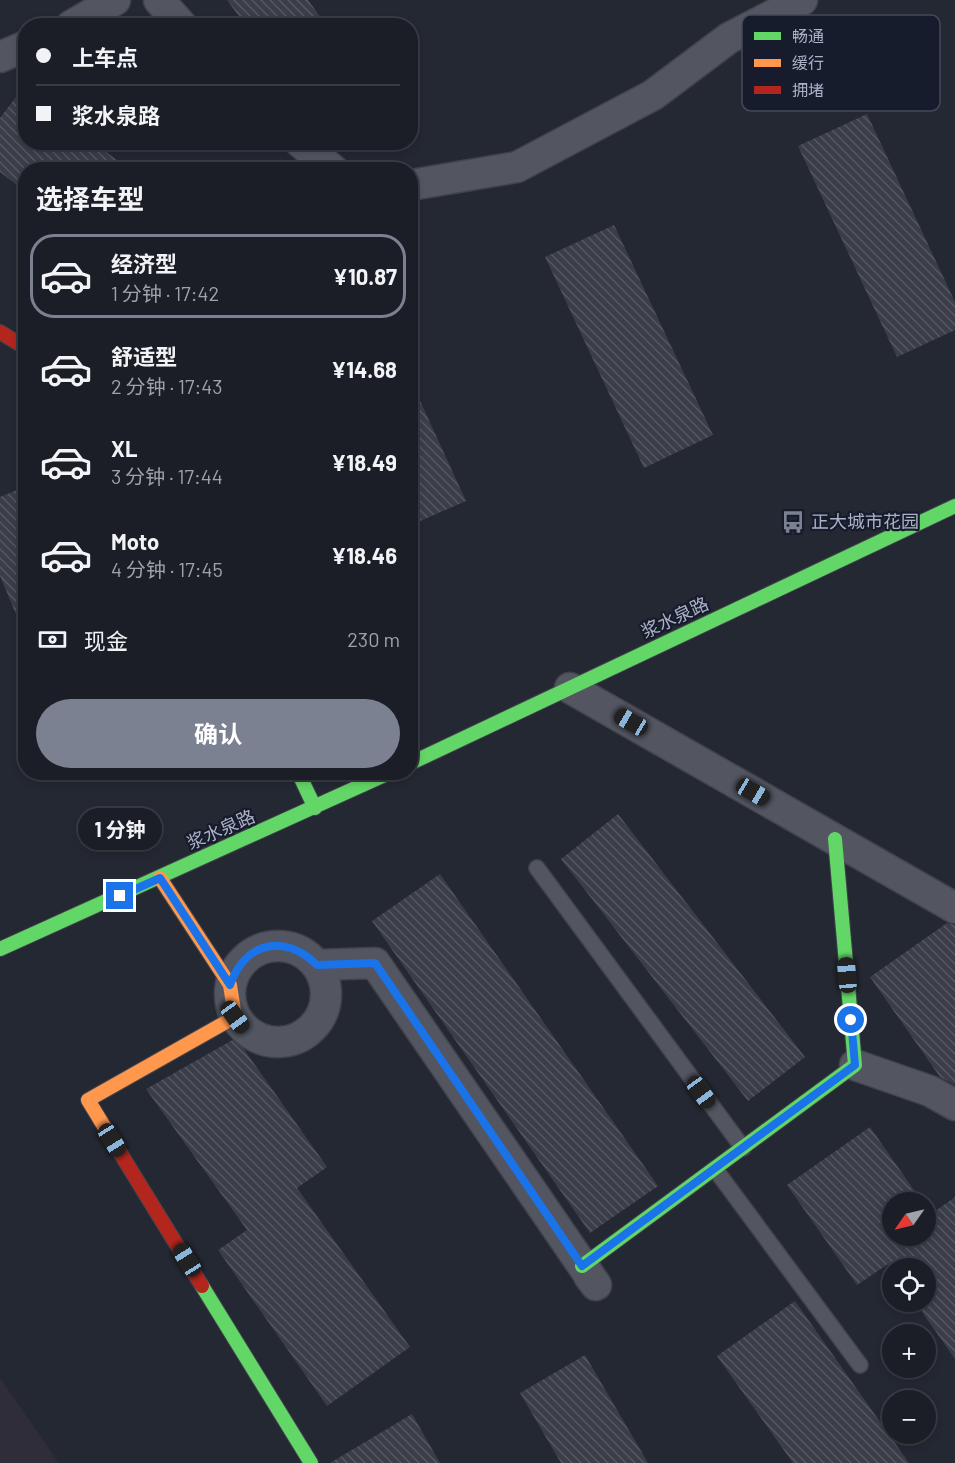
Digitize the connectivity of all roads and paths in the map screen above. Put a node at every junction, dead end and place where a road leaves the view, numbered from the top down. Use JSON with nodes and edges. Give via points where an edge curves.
{"nodes":[{"id":1,"x":115,"y":0,"type":"edge"},
{"id":2,"x":159,"y":0,"type":"edge"},
{"id":3,"x":802,"y":0,"type":"edge"},
{"id":4,"x":773,"y":15,"type":"edge"},
{"id":5,"x":85,"y":18,"type":"edge"},
{"id":6,"x":175,"y":18,"type":"edge"},
{"id":7,"x":742,"y":31,"type":"edge"},
{"id":8,"x":18,"y":49,"type":"edge"},
{"id":9,"x":0,"y":57,"type":"edge"},
{"id":10,"x":309,"y":150,"type":"edge"},
{"id":11,"x":324,"y":162,"type":"edge"},
{"id":12,"x":418,"y":184,"type":"edge"},
{"id":13,"x":0,"y":333,"type":"edge"},
{"id":14,"x":18,"y":343,"type":"edge"},
{"id":15,"x":955,"y":506,"type":"edge"},
{"id":16,"x":570,"y":688,"type":"junction"},
{"id":17,"x":418,"y":760,"type":"edge"},
{"id":18,"x":302,"y":780,"type":"edge"},
{"id":19,"x":373,"y":780,"type":"edge"},
{"id":20,"x":315,"y":808,"type":"junction"},
{"id":21,"x":835,"y":838,"type":"junction"},
{"id":22,"x":537,"y":868,"type":"dead end"},
{"id":23,"x":160,"y":878,"type":"junction"},
{"id":24,"x":955,"y":908,"type":"edge"},
{"id":25,"x":0,"y":949,"type":"edge"},
{"id":26,"x":317,"y":965,"type":"junction"},
{"id":27,"x":230,"y":985,"type":"junction"},
{"id":28,"x":235,"y":1017,"type":"junction"},
{"id":29,"x":855,"y":1065,"type":"junction"},
{"id":30,"x":955,"y":1105,"type":"edge"},
{"id":31,"x":743,"y":1148,"type":"junction"},
{"id":32,"x":715,"y":1168,"type":"junction"},
{"id":33,"x":586,"y":1271,"type":"joint"},
{"id":34,"x":861,"y":1365,"type":"dead end"},
{"id":35,"x":311,"y":1463,"type":"edge"}],
"edges":[{"from":1,"to":5,"type":"street"},
{"from":2,"to":6,"type":"street"},
{"from":3,"to":4,"type":"street"},
{"from":7,"to":12,"type":"street","via":[[653,95],[517,167]]},
{"from":8,"to":9,"type":"street"},
{"from":10,"to":11,"type":"street"},
{"from":13,"to":14,"type":"street"},
{"from":15,"to":16,"type":"street","name":"浆水泉路"},
{"from":16,"to":17,"type":"street","name":"浆水泉路"},
{"from":16,"to":21,"type":"street"},
{"from":18,"to":20,"type":"street"},
{"from":19,"to":20,"type":"street","name":"浆水泉路"},
{"from":20,"to":23,"type":"street","name":"浆水泉路"},
{"from":21,"to":24,"type":"street"},
{"from":21,"to":29,"type":"street"},
{"from":22,"to":31,"type":"lane"},
{"from":23,"to":25,"type":"street","name":"浆水泉路"},
{"from":23,"to":27,"type":"street"},
{"from":26,"to":27,"type":"street","via":[[291,947],[275,945],[245,957]]},
{"from":26,"to":28,"type":"street","via":[[327,995],[324,1011],[304,1036],[289,1042],[258,1039],[244,1030]]},
{"from":26,"to":33,"type":"street","via":[[375,963]]},
{"from":27,"to":28,"type":"street"},
{"from":28,"to":35,"type":"street","via":[[88,1100]]},
{"from":29,"to":30,"type":"street","via":[[930,1091]]},
{"from":29,"to":31,"type":"street"},
{"from":31,"to":32,"type":"street"},
{"from":32,"to":33,"type":"street"},
{"from":32,"to":34,"type":"lane"}]}
